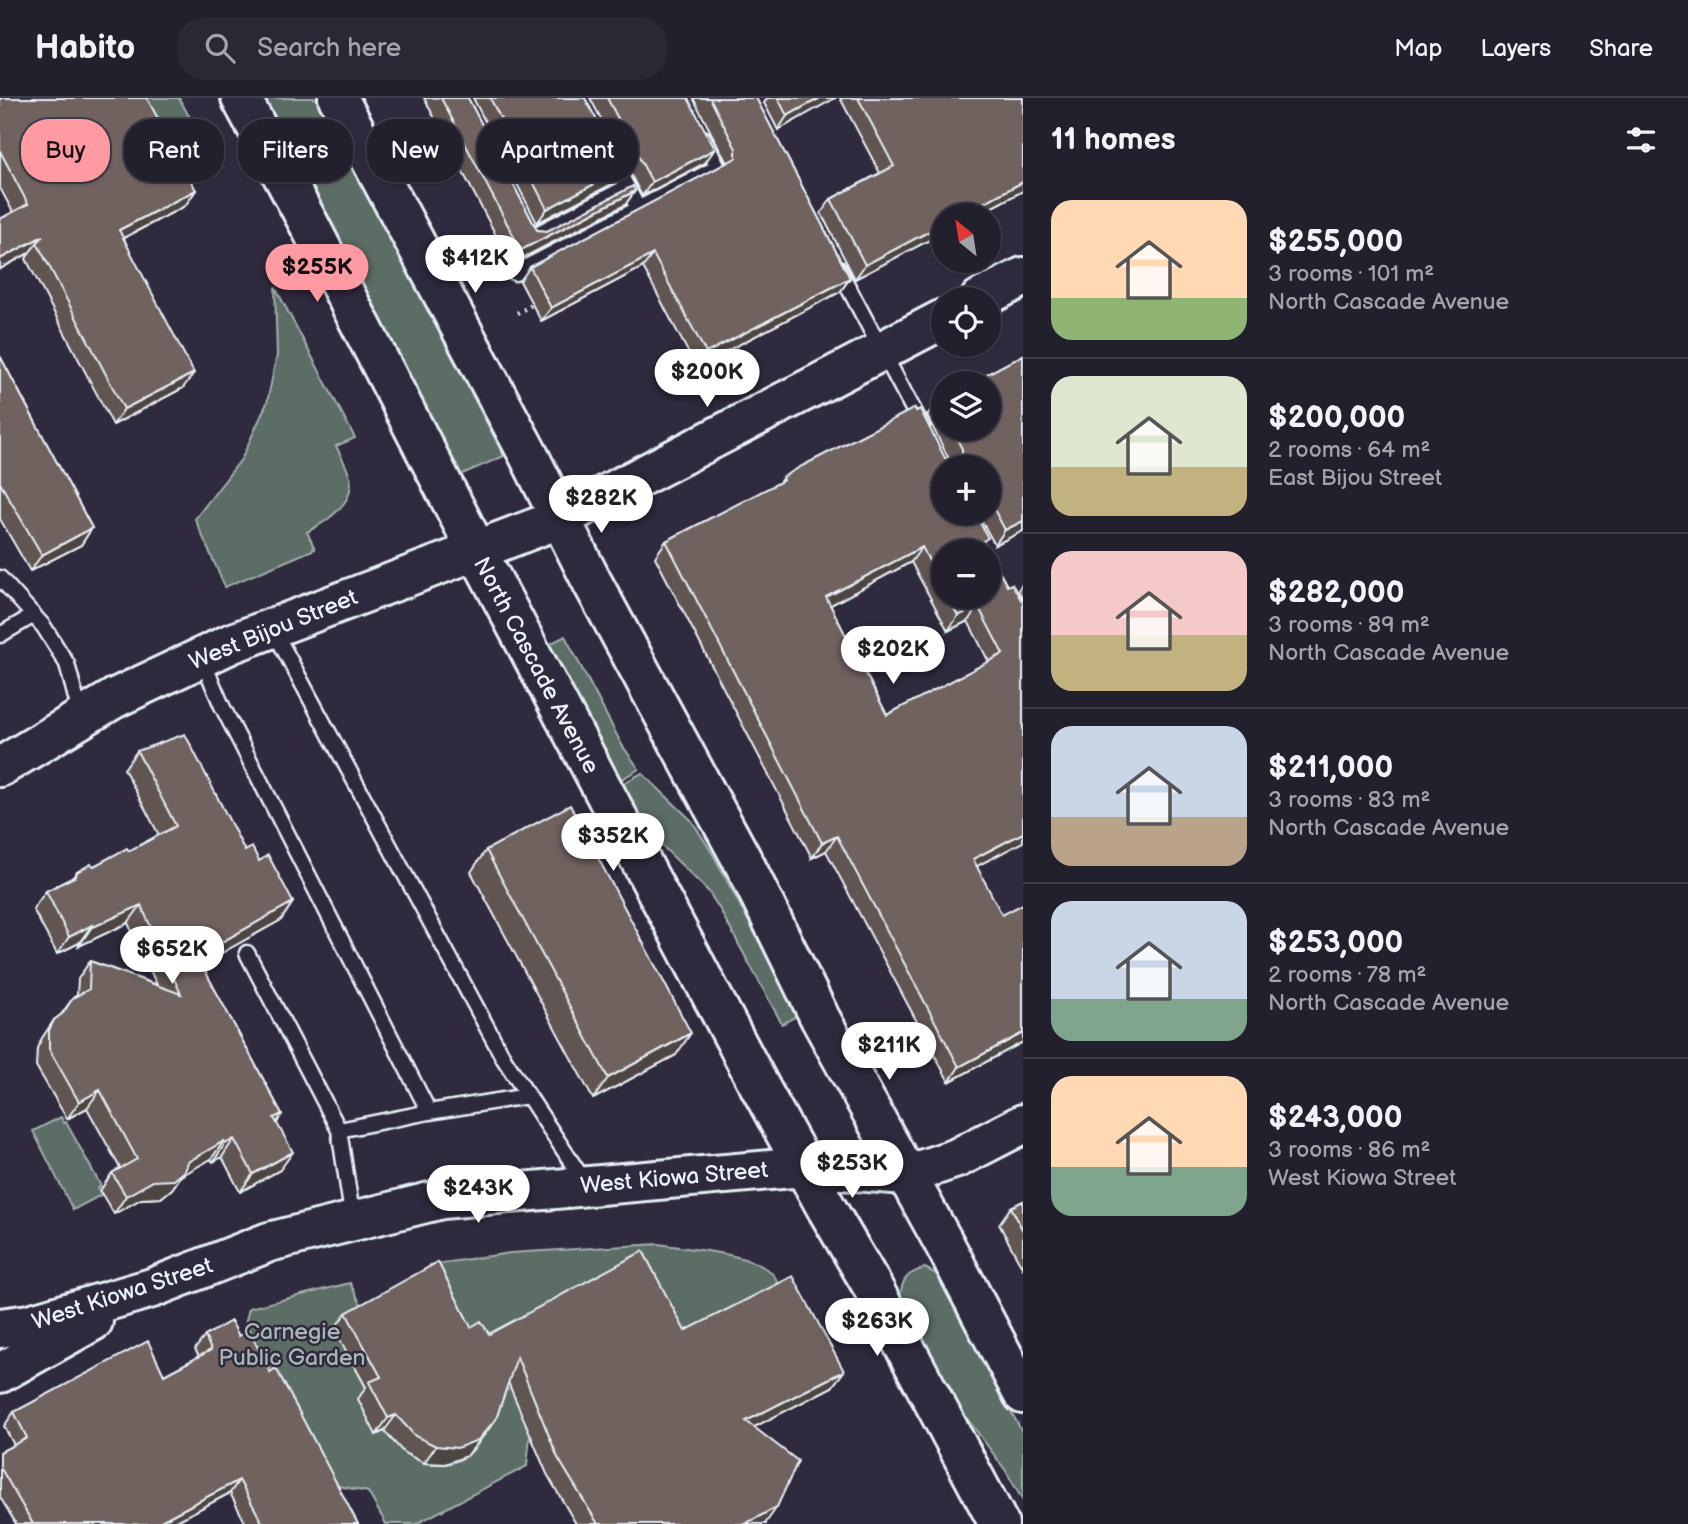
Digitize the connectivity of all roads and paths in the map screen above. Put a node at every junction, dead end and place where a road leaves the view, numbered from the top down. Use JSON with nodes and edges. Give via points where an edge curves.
{"nodes":[{"id":1,"x":241,"y":98,"type":"edge"},
{"id":2,"x":338,"y":98,"type":"edge"},
{"id":3,"x":694,"y":121,"type":"edge"},
{"id":4,"x":624,"y":182,"type":"edge"},
{"id":5,"x":627,"y":187,"type":"junction"},
{"id":6,"x":638,"y":208,"type":"junction"},
{"id":7,"x":522,"y":213,"type":"edge"},
{"id":8,"x":834,"y":259,"type":"edge"},
{"id":9,"x":515,"y":272,"type":"dead end"},
{"id":10,"x":1023,"y":277,"type":"edge"},
{"id":11,"x":1001,"y":288,"type":"edge"},
{"id":12,"x":931,"y":325,"type":"edge"},
{"id":13,"x":882,"y":351,"type":"junction"},
{"id":14,"x":931,"y":445,"type":"edge"},
{"id":15,"x":559,"y":519,"type":"junction"},
{"id":16,"x":477,"y":551,"type":"junction"},
{"id":17,"x":0,"y":578,"type":"edge"},
{"id":18,"x":34,"y":615,"type":"junction"},
{"id":19,"x":272,"y":628,"type":"junction"},
{"id":20,"x":0,"y":635,"type":"edge"},
{"id":21,"x":201,"y":657,"type":"junction"},
{"id":22,"x":81,"y":718,"type":"junction"},
{"id":23,"x":0,"y":766,"type":"edge"},
{"id":24,"x":247,"y":953,"type":"edge"},
{"id":25,"x":528,"y":1096,"type":"junction"},
{"id":26,"x":429,"y":1112,"type":"junction"},
{"id":27,"x":1023,"y":1124,"type":"edge"},
{"id":28,"x":339,"y":1130,"type":"junction"},
{"id":29,"x":804,"y":1167,"type":"junction"},
{"id":30,"x":906,"y":1175,"type":"junction"},
{"id":31,"x":587,"y":1184,"type":"junction"},
{"id":32,"x":353,"y":1221,"type":"junction"},
{"id":33,"x":152,"y":1288,"type":"junction"},
{"id":34,"x":0,"y":1328,"type":"edge"},
{"id":35,"x":0,"y":1373,"type":"edge"},
{"id":36,"x":1023,"y":1394,"type":"edge"},
{"id":37,"x":999,"y":1524,"type":"edge"}],
"edges":[{"from":1,"to":16,"type":"main road","name":"North Cascade Avenue"},
{"from":2,"to":15,"type":"main road"},
{"from":3,"to":6,"type":"lane","via":[[718,167]]},
{"from":4,"to":5,"type":"lane"},
{"from":5,"to":6,"type":"lane"},
{"from":5,"to":7,"type":"lane","via":[[533,236]]},
{"from":6,"to":9,"type":"lane"},
{"from":8,"to":13,"type":"lane"},
{"from":10,"to":11,"type":"main road"},
{"from":12,"to":13,"type":"main road","name":"West Bijou Street"},
{"from":13,"to":14,"type":"lane"},
{"from":13,"to":15,"type":"main road","name":"West Bijou Street"},
{"from":15,"to":16,"type":"main road","name":"West Bijou Street"},
{"from":15,"to":30,"type":"main road"},
{"from":16,"to":19,"type":"main road","name":"West Bijou Street"},
{"from":16,"to":29,"type":"main road","name":"North Cascade Avenue"},
{"from":17,"to":18,"type":"lane"},
{"from":18,"to":20,"type":"lane"},
{"from":18,"to":22,"type":"lane","via":[[67,664]]},
{"from":19,"to":21,"type":"main road","name":"West Bijou Street"},
{"from":19,"to":25,"type":"lane"},
{"from":21,"to":22,"type":"main road","name":"West Bijou Street"},
{"from":21,"to":26,"type":"lane"},
{"from":22,"to":23,"type":"main road","name":"West Bijou Street"},
{"from":24,"to":28,"type":"lane"},
{"from":25,"to":26,"type":"lane"},
{"from":25,"to":31,"type":"lane"},
{"from":26,"to":28,"type":"lane"},
{"from":27,"to":30,"type":"main road","via":[[957,1158]]},
{"from":28,"to":32,"type":"lane"},
{"from":29,"to":30,"type":"main road","name":"West Kiowa Street"},
{"from":29,"to":31,"type":"main road","name":"West Kiowa Street"},
{"from":29,"to":37,"type":"main road","name":"North Cascade Avenue"},
{"from":30,"to":36,"type":"main road"},
{"from":31,"to":32,"type":"main road","name":"West Kiowa Street","via":[[442,1199]]},
{"from":32,"to":33,"type":"main road","name":"West Kiowa Street","via":[[269,1242]]},
{"from":33,"to":34,"type":"main road","name":"West Kiowa Street","via":[[29,1324]]},
{"from":33,"to":35,"type":"main road"}]}
